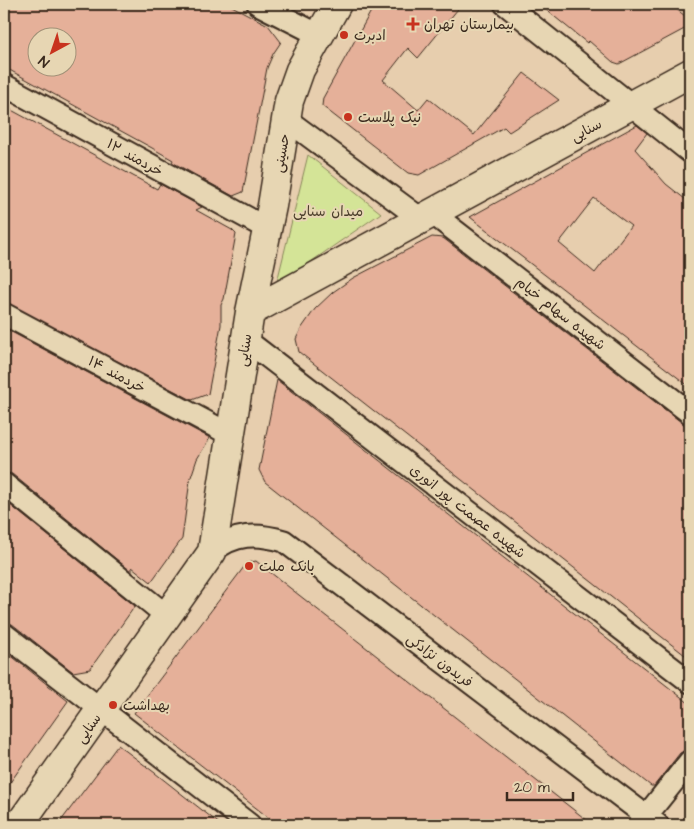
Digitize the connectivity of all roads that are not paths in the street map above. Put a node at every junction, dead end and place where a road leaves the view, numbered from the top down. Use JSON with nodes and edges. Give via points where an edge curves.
{"nodes":[{"id":1,"x":258,"y":4,"type":"edge"},
{"id":2,"x":337,"y":4,"type":"edge"},
{"id":3,"x":505,"y":4,"type":"edge"},
{"id":4,"x":319,"y":35,"type":"junction"},
{"id":5,"x":690,"y":73,"type":"edge"},
{"id":6,"x":4,"y":85,"type":"edge"},
{"id":7,"x":630,"y":106,"type":"junction"},
{"id":8,"x":286,"y":119,"type":"junction"},
{"id":9,"x":690,"y":152,"type":"edge"},
{"id":10,"x":426,"y":216,"type":"junction"},
{"id":11,"x":266,"y":228,"type":"junction"},
{"id":12,"x":250,"y":312,"type":"junction"},
{"id":13,"x":4,"y":314,"type":"edge"},
{"id":14,"x":246,"y":340,"type":"junction"},
{"id":15,"x":690,"y":413,"type":"edge"},
{"id":16,"x":231,"y":435,"type":"junction"},
{"id":17,"x":4,"y":484,"type":"edge"},
{"id":18,"x":212,"y":552,"type":"junction"},
{"id":19,"x":167,"y":616,"type":"junction"},
{"id":20,"x":4,"y":634,"type":"edge"},
{"id":21,"x":690,"y":682,"type":"edge"},
{"id":22,"x":101,"y":709,"type":"junction"},
{"id":23,"x":690,"y":761,"type":"edge"},
{"id":24,"x":648,"y":822,"type":"edge"},
{"id":25,"x":19,"y":825,"type":"edge"},
{"id":26,"x":250,"y":825,"type":"edge"}],
"edges":[{"from":1,"to":4,"type":"street"},
{"from":2,"to":4,"type":"street","name":"حسینی"},
{"from":3,"to":7,"type":"street"},
{"from":4,"to":8,"type":"street","name":"حسینی","via":[[300,70]]},
{"from":5,"to":7,"type":"street","name":"سنایی"},
{"from":6,"to":11,"type":"street","name":"خردمند ۱۲"},
{"from":7,"to":9,"type":"street"},
{"from":7,"to":10,"type":"street","name":"سنایی"},
{"from":8,"to":10,"type":"street"},
{"from":8,"to":11,"type":"street","name":"حسینی"},
{"from":10,"to":12,"type":"street","name":"سنایی"},
{"from":10,"to":15,"type":"street","name":"شهیده سهام خیام"},
{"from":11,"to":12,"type":"street","name":"حسینی"},
{"from":12,"to":14,"type":"street","name":"سنایی"},
{"from":13,"to":16,"type":"street","name":"خردمند ۱۴"},
{"from":14,"to":16,"type":"street","name":"سنایی"},
{"from":14,"to":21,"type":"street","name":"شهیده عصمت پور انوری"},
{"from":16,"to":18,"type":"street","name":"سنایی"},
{"from":17,"to":19,"type":"street"},
{"from":18,"to":19,"type":"street","name":"سنایی"},
{"from":18,"to":24,"type":"street","name":"فریدون نژادکی","via":[[222,543],[242,536],[263,535],[284,541]]},
{"from":19,"to":22,"type":"street","name":"سنایی"},
{"from":20,"to":22,"type":"street"},
{"from":22,"to":25,"type":"street","name":"سنایی"},
{"from":22,"to":26,"type":"street"},
{"from":23,"to":24,"type":"street"}]}
